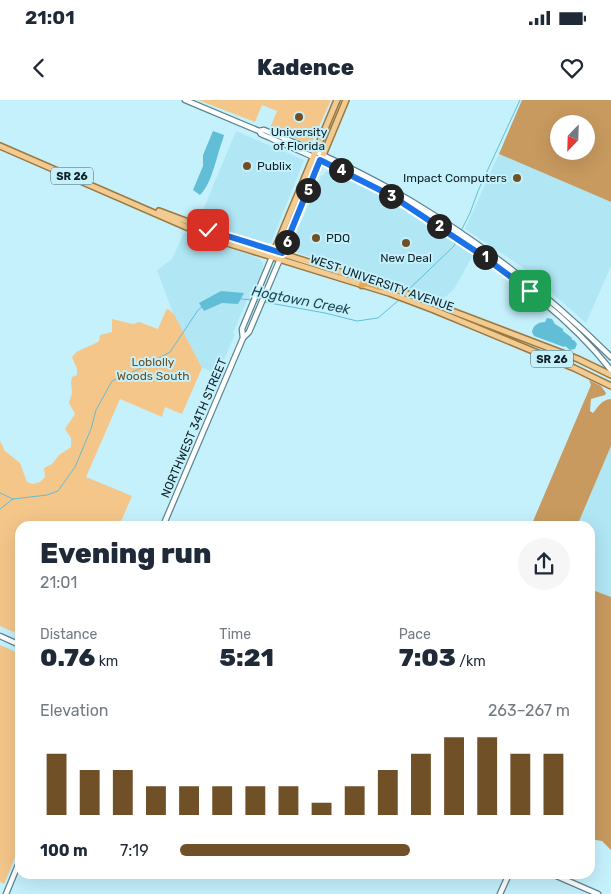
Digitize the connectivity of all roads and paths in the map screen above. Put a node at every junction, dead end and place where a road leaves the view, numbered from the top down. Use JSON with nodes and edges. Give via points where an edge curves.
{"nodes":[{"id":1,"x":185,"y":100,"type":"edge"},
{"id":2,"x":337,"y":100,"type":"edge"},
{"id":3,"x":346,"y":100,"type":"edge"},
{"id":4,"x":0,"y":146,"type":"edge"},
{"id":5,"x":314,"y":154,"type":"junction"},
{"id":6,"x":321,"y":158,"type":"junction"},
{"id":7,"x":144,"y":207,"type":"junction"},
{"id":8,"x":436,"y":217,"type":"junction"},
{"id":9,"x":433,"y":222,"type":"junction"},
{"id":10,"x":201,"y":234,"type":"junction"},
{"id":11,"x":222,"y":235,"type":"junction"},
{"id":12,"x":274,"y":254,"type":"junction"},
{"id":13,"x":281,"y":256,"type":"junction"},
{"id":14,"x":362,"y":285,"type":"joint"},
{"id":15,"x":390,"y":291,"type":"junction"},
{"id":16,"x":414,"y":300,"type":"junction"},
{"id":17,"x":552,"y":309,"type":"junction"},
{"id":18,"x":569,"y":318,"type":"junction"},
{"id":19,"x":243,"y":338,"type":"junction"},
{"id":20,"x":611,"y":357,"type":"edge"},
{"id":21,"x":611,"y":370,"type":"edge"},
{"id":22,"x":611,"y":375,"type":"edge"},
{"id":23,"x":611,"y":386,"type":"edge"},
{"id":24,"x":165,"y":521,"type":"edge"},
{"id":25,"x":0,"y":636,"type":"edge"},
{"id":26,"x":15,"y":643,"type":"edge"},
{"id":27,"x":15,"y":872,"type":"edge"},
{"id":28,"x":507,"y":879,"type":"edge"},
{"id":29,"x":564,"y":879,"type":"edge"},
{"id":30,"x":6,"y":894,"type":"edge"},
{"id":31,"x":500,"y":894,"type":"edge"},
{"id":32,"x":598,"y":894,"type":"edge"}],
"edges":[{"from":1,"to":5,"type":"main road","via":[[259,131],[264,130]]},
{"from":2,"to":5,"type":"main road"},
{"from":3,"to":6,"type":"main road"},
{"from":4,"to":7,"type":"main road","name":"WEST UNIVERSITY AVENUE","number":"SR 26"},
{"from":5,"to":6,"type":"main road"},
{"from":5,"to":12,"type":"main road"},
{"from":6,"to":8,"type":"main road","via":[[376,181]]},
{"from":6,"to":9,"type":"main road"},
{"from":6,"to":13,"type":"main road"},
{"from":7,"to":10,"type":"main road","name":"WEST UNIVERSITY AVENUE","number":"SR 26"},
{"from":7,"to":11,"type":"main road","name":"WEST UNIVERSITY AVENUE","number":"SR 26"},
{"from":8,"to":9,"type":"main road"},
{"from":8,"to":18,"type":"main road","via":[[527,281]]},
{"from":9,"to":17,"type":"main road"},
{"from":10,"to":11,"type":"highway"},
{"from":10,"to":12,"type":"main road","name":"WEST UNIVERSITY AVENUE","number":"SR 26"},
{"from":11,"to":12,"type":"main road","name":"WEST UNIVERSITY AVENUE","number":"SR 26"},
{"from":12,"to":13,"type":"main road","name":"WEST UNIVERSITY AVENUE","number":"SR 26"},
{"from":12,"to":19,"type":"main road","name":"NORTHWEST 34TH STREET","via":[[242,329]]},
{"from":13,"to":14,"type":"main road","name":"WEST UNIVERSITY AVENUE","number":"SR 26"},
{"from":13,"to":15,"type":"main road","name":"WEST UNIVERSITY AVENUE","number":"SR 26"},
{"from":13,"to":19,"type":"main road","name":"NORTHWEST 34TH STREET","via":[[249,332]]},
{"from":14,"to":15,"type":"highway"},
{"from":15,"to":16,"type":"main road","name":"WEST UNIVERSITY AVENUE","number":"SR 26"},
{"from":16,"to":22,"type":"main road","name":"WEST UNIVERSITY AVENUE","number":"SR 26","via":[[578,359]]},
{"from":16,"to":23,"type":"main road","name":"WEST UNIVERSITY AVENUE","number":"SR 26"},
{"from":17,"to":18,"type":"main road"},
{"from":17,"to":21,"type":"main road"},
{"from":18,"to":20,"type":"main road"},
{"from":19,"to":24,"type":"main road","name":"NORTHWEST 34TH STREET"},
{"from":25,"to":26,"type":"main road"},
{"from":27,"to":30,"type":"main road"},
{"from":28,"to":31,"type":"main road"},
{"from":29,"to":32,"type":"main road"}]}
